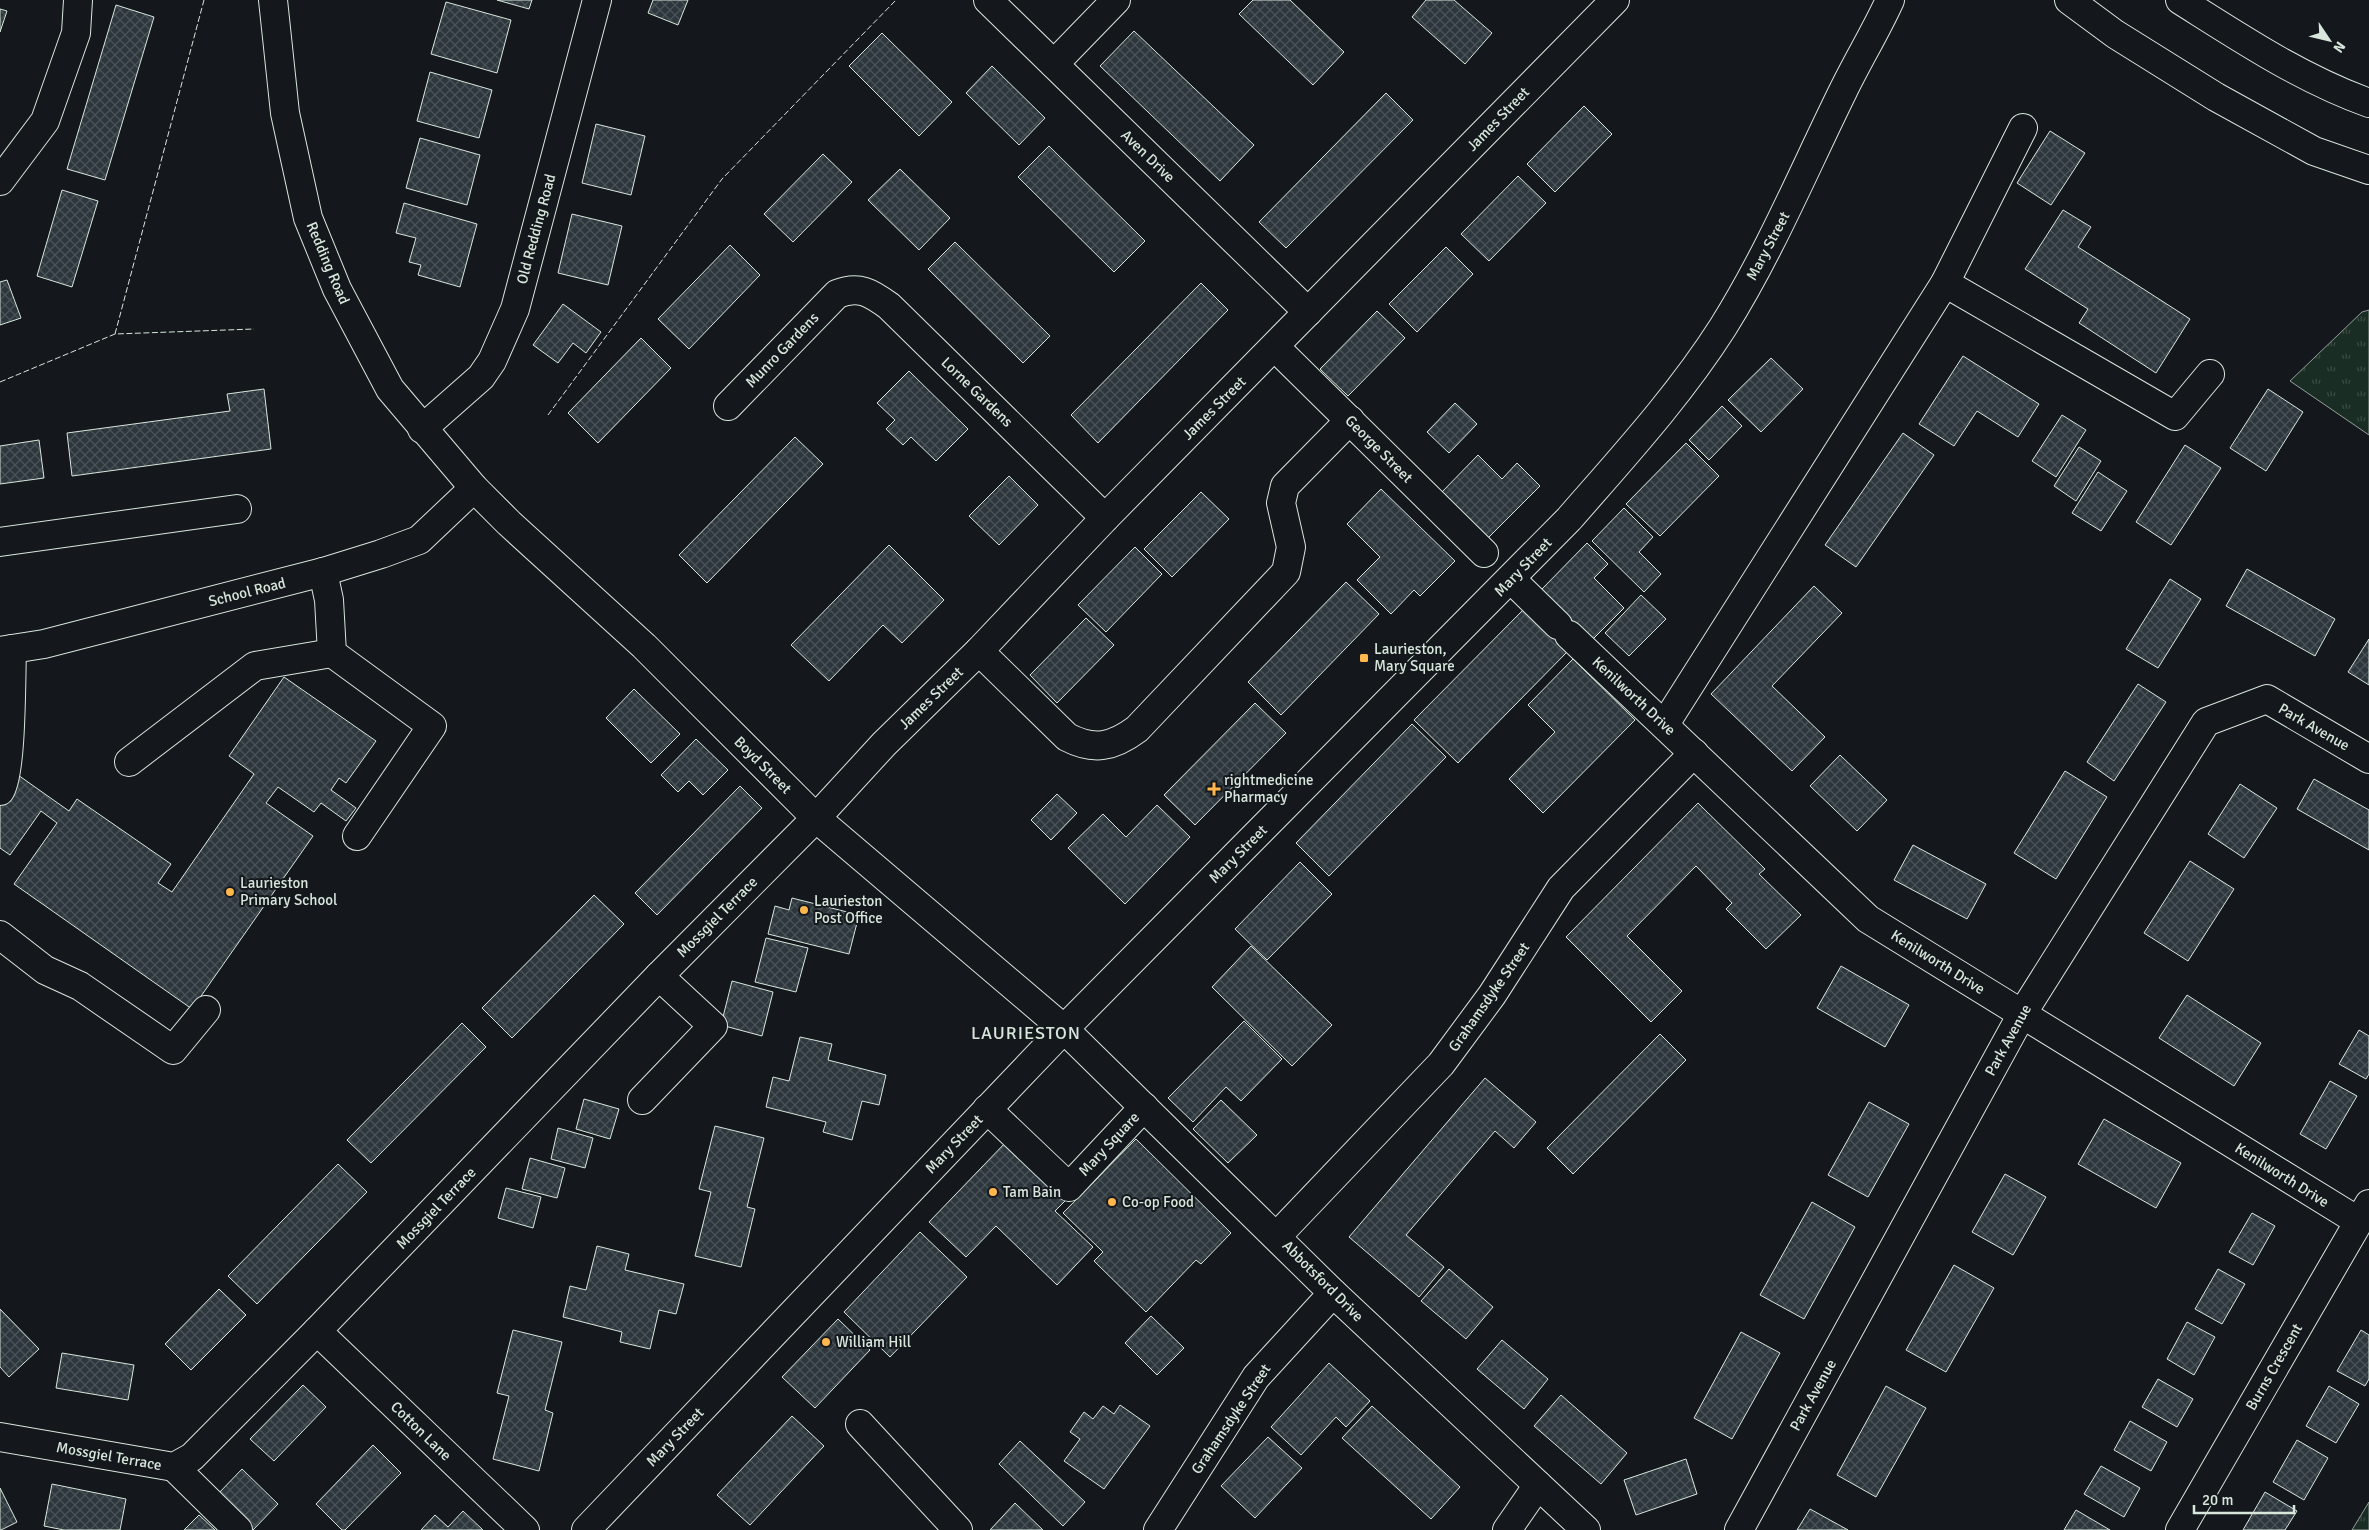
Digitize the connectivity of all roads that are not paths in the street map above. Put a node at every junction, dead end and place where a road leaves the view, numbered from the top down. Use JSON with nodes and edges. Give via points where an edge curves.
{"nodes":[{"id":1,"x":78,"y":0,"type":"edge"},
{"id":2,"x":273,"y":0,"type":"edge"},
{"id":3,"x":597,"y":0,"type":"edge"},
{"id":4,"x":988,"y":0,"type":"edge"},
{"id":5,"x":1116,"y":0,"type":"edge"},
{"id":6,"x":1615,"y":0,"type":"edge"},
{"id":7,"x":1908,"y":0,"type":"edge"},
{"id":8,"x":2070,"y":0,"type":"edge"},
{"id":9,"x":2180,"y":0,"type":"edge"},
{"id":10,"x":2202,"y":0,"type":"edge"},
{"id":11,"x":1885,"y":12,"type":"edge"},
{"id":12,"x":2280,"y":63,"type":"junction"},
{"id":13,"x":1054,"y":64,"type":"junction"},
{"id":14,"x":2369,"y":103,"type":"edge"},
{"id":15,"x":2023,"y":128,"type":"dead end"},
{"id":16,"x":2369,"y":170,"type":"edge"},
{"id":17,"x":0,"y":181,"type":"edge"},
{"id":18,"x":1945,"y":283,"type":"junction"},
{"id":19,"x":836,"y":294,"type":"joint"},
{"id":20,"x":1308,"y":312,"type":"junction"},
{"id":21,"x":1274,"y":347,"type":"junction"},
{"id":22,"x":2210,"y":374,"type":"dead end"},
{"id":23,"x":728,"y":406,"type":"dead end"},
{"id":24,"x":1350,"y":420,"type":"junction"},
{"id":25,"x":422,"y":428,"type":"junction"},
{"id":26,"x":474,"y":488,"type":"junction"},
{"id":27,"x":237,"y":508,"type":"dead end"},
{"id":28,"x":1105,"y":518,"type":"junction"},
{"id":29,"x":0,"y":542,"type":"edge"},
{"id":30,"x":1484,"y":553,"type":"dead end"},
{"id":31,"x":323,"y":572,"type":"junction"},
{"id":32,"x":1511,"y":579,"type":"junction"},
{"id":33,"x":6,"y":650,"type":"edge"},
{"id":34,"x":979,"y":652,"type":"junction"},
{"id":35,"x":332,"y":653,"type":"junction"},
{"id":36,"x":1664,"y":724,"type":"junction"},
{"id":37,"x":1694,"y":753,"type":"junction"},
{"id":38,"x":2369,"y":759,"type":"edge"},
{"id":39,"x":129,"y":762,"type":"dead end"},
{"id":40,"x":0,"y":791,"type":"edge"},
{"id":41,"x":816,"y":818,"type":"junction"},
{"id":42,"x":357,"y":836,"type":"dead end"},
{"id":43,"x":0,"y":935,"type":"edge"},
{"id":44,"x":659,"y":976,"type":"junction"},
{"id":45,"x":206,"y":1010,"type":"dead end"},
{"id":46,"x":2022,"y":1014,"type":"junction"},
{"id":47,"x":1064,"y":1028,"type":"junction"},
{"id":48,"x":642,"y":1100,"type":"dead end"},
{"id":49,"x":1144,"y":1107,"type":"junction"},
{"id":50,"x":987,"y":1109,"type":"junction"},
{"id":51,"x":2364,"y":1213,"type":"edge"},
{"id":52,"x":1277,"y":1236,"type":"junction"},
{"id":53,"x":1333,"y":1293,"type":"junction"},
{"id":54,"x":317,"y":1331,"type":"junction"},
{"id":55,"x":860,"y":1424,"type":"dead end"},
{"id":56,"x":0,"y":1437,"type":"edge"},
{"id":57,"x":174,"y":1467,"type":"junction"},
{"id":58,"x":1538,"y":1486,"type":"junction"},
{"id":59,"x":238,"y":1530,"type":"edge"},
{"id":60,"x":525,"y":1530,"type":"edge"},
{"id":61,"x":586,"y":1530,"type":"edge"},
{"id":62,"x":958,"y":1530,"type":"edge"},
{"id":63,"x":1158,"y":1530,"type":"edge"},
{"id":64,"x":1507,"y":1530,"type":"edge"},
{"id":65,"x":1586,"y":1530,"type":"edge"},
{"id":66,"x":1739,"y":1530,"type":"edge"},
{"id":67,"x":2180,"y":1530,"type":"edge"}],
"edges":[{"from":1,"to":17,"type":"street","via":[[76,33],[45,121]]},
{"from":2,"to":25,"type":"street","name":"Redding Road","via":[[285,113],[308,218],[337,289],[367,348],[390,388]]},
{"from":3,"to":25,"type":"street","name":"Old Redding Road","via":[[515,309],[492,361],[481,377]]},
{"from":4,"to":13,"type":"street","name":"Aven Drive"},
{"from":5,"to":13,"type":"street"},
{"from":6,"to":20,"type":"street","name":"James Street"},
{"from":7,"to":11,"type":"street","name":"Mary Street"},
{"from":8,"to":16,"type":"street","via":[[2115,34],[2216,97],[2314,151]]},
{"from":9,"to":12,"type":"street"},
{"from":10,"to":12,"type":"street"},
{"from":11,"to":32,"type":"street","name":"Mary Street","via":[[1750,282],[1722,328],[1686,381],[1642,434],[1569,519]]},
{"from":12,"to":14,"type":"street","via":[[2320,84]]},
{"from":13,"to":20,"type":"street","name":"Aven Drive"},
{"from":15,"to":18,"type":"street"},
{"from":18,"to":22,"type":"street","via":[[2175,416]]},
{"from":18,"to":36,"type":"street"},
{"from":19,"to":23,"type":"street","name":"Munro Gardens"},
{"from":19,"to":28,"type":"street","name":"Lorne Gardens","via":[[850,289],[871,293],[889,306]]},
{"from":20,"to":21,"type":"street","name":"James Street"},
{"from":21,"to":24,"type":"street","name":"George Street"},
{"from":21,"to":28,"type":"street","name":"James Street"},
{"from":24,"to":30,"type":"street","name":"George Street"},
{"from":24,"to":34,"type":"street","via":[[1285,486],[1281,503],[1291,547],[1286,572],[1124,739],[1095,746],[1081,744],[1067,736]]},
{"from":25,"to":26,"type":"street","name":"Redding Road"},
{"from":26,"to":31,"type":"street","name":"School Road","via":[[418,540]]},
{"from":26,"to":41,"type":"street","name":"Boyd Street","via":[[644,646]]},
{"from":27,"to":29,"type":"street"},
{"from":28,"to":34,"type":"street","name":"James Street"},
{"from":31,"to":33,"type":"street","name":"School Road","via":[[44,644]]},
{"from":31,"to":35,"type":"street","via":[[329,600]]},
{"from":32,"to":36,"type":"street","name":"Kenilworth Drive"},
{"from":32,"to":47,"type":"street","name":"Mary Street"},
{"from":33,"to":40,"type":"street","via":[[8,765]]},
{"from":34,"to":41,"type":"street","name":"James Street","via":[[884,744]]},
{"from":35,"to":39,"type":"street","via":[[255,666]]},
{"from":35,"to":42,"type":"street","via":[[432,726]]},
{"from":36,"to":37,"type":"street","name":"Kenilworth Drive"},
{"from":37,"to":46,"type":"street","name":"Kenilworth Drive","via":[[1868,919]]},
{"from":37,"to":52,"type":"street","name":"Grahamsdyke Street","via":[[1561,888],[1492,995],[1441,1064]]},
{"from":38,"to":46,"type":"street","name":"Park Avenue","via":[[2267,699],[2206,722]]},
{"from":41,"to":44,"type":"street","name":"Mossgiel Terrace"},
{"from":41,"to":47,"type":"street","name":"Boyd Street"},
{"from":43,"to":45,"type":"street","via":[[45,970],[80,986],[173,1050]]},
{"from":44,"to":48,"type":"street","via":[[713,1026]]},
{"from":44,"to":54,"type":"street","name":"Mossgiel Terrace"},
{"from":46,"to":51,"type":"street","name":"Kenilworth Drive"},
{"from":46,"to":66,"type":"street","name":"Park Avenue"},
{"from":47,"to":49,"type":"street","name":"Abbotsford Drive"},
{"from":47,"to":50,"type":"street","name":"Mary Street"},
{"from":49,"to":50,"type":"street","name":"Mary Square","via":[[1069,1187]]},
{"from":49,"to":52,"type":"street","name":"Abbotsford Drive"},
{"from":50,"to":61,"type":"street","name":"Mary Street"},
{"from":51,"to":67,"type":"street","name":"Burns Crescent"},
{"from":52,"to":53,"type":"street","name":"Abbotsford Drive"},
{"from":53,"to":58,"type":"street","name":"Abbotsford Drive"},
{"from":53,"to":63,"type":"street","name":"Grahamsdyke Street","via":[[1256,1377]]},
{"from":54,"to":57,"type":"street","name":"Mossgiel Terrace","via":[[192,1457]]},
{"from":54,"to":60,"type":"street","name":"Cotton Lane"},
{"from":55,"to":62,"type":"street"},
{"from":56,"to":57,"type":"street","name":"Mossgiel Terrace"},
{"from":57,"to":59,"type":"street"},
{"from":58,"to":64,"type":"street"},
{"from":58,"to":65,"type":"street","name":"Abbotsford Drive"}]}
